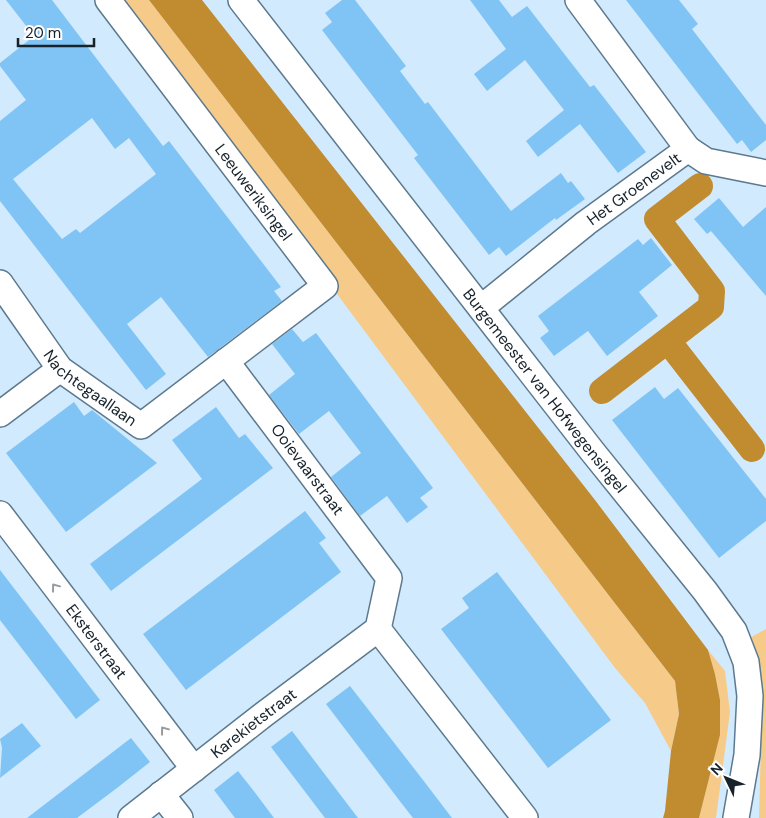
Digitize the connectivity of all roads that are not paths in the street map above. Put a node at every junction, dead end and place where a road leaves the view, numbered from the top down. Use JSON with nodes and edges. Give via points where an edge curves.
{"nodes":[{"id":1,"x":108,"y":0,"type":"edge"},
{"id":2,"x":240,"y":0,"type":"edge"},
{"id":3,"x":578,"y":0,"type":"edge"},
{"id":4,"x":688,"y":149,"type":"junction"},
{"id":5,"x":766,"y":173,"type":"edge"},
{"id":6,"x":0,"y":283,"type":"edge"},
{"id":7,"x":481,"y":308,"type":"junction"},
{"id":8,"x":226,"y":361,"type":"junction"},
{"id":9,"x":60,"y":369,"type":"junction"},
{"id":10,"x":0,"y":414,"type":"edge"},
{"id":11,"x":0,"y":514,"type":"edge"},
{"id":12,"x":378,"y":629,"type":"junction"},
{"id":13,"x":194,"y":769,"type":"junction"},
{"id":14,"x":161,"y":794,"type":"junction"},
{"id":15,"x":131,"y":818,"type":"edge"},
{"id":16,"x":180,"y":818,"type":"edge"},
{"id":17,"x":525,"y":818,"type":"edge"},
{"id":18,"x":736,"y":818,"type":"edge"}],
"edges":[{"from":1,"to":8,"type":"street","name":"Leeuweriksingel","via":[[325,286]]},
{"from":2,"to":7,"type":"street","name":"Burgemeester van Hofwegensingel"},
{"from":3,"to":4,"type":"street","name":"Het Groenevelt"},
{"from":4,"to":5,"type":"street","via":[[706,162]]},
{"from":4,"to":7,"type":"street","name":"Het Groenevelt","via":[[586,223]]},
{"from":6,"to":9,"type":"street","name":"Nachtegaallaan"},
{"from":7,"to":18,"type":"street","name":"Burgemeester van Hofwegensingel","via":[[734,631],[746,662],[750,696],[747,755]]},
{"from":8,"to":9,"type":"street","name":"Nachtegaallaan","via":[[141,426]]},
{"from":8,"to":12,"type":"street","name":"Ooievaarstraat","via":[[389,578]]},
{"from":9,"to":10,"type":"street"},
{"from":13,"to":11,"type":"street","name":"Eksterstraat","one_way":true},
{"from":12,"to":13,"type":"street","name":"Karekietstraat"},
{"from":12,"to":17,"type":"street"},
{"from":13,"to":14,"type":"street","name":"Karekietstraat"},
{"from":14,"to":15,"type":"street","name":"Karekietstraat"},
{"from":14,"to":16,"type":"street"}]}
